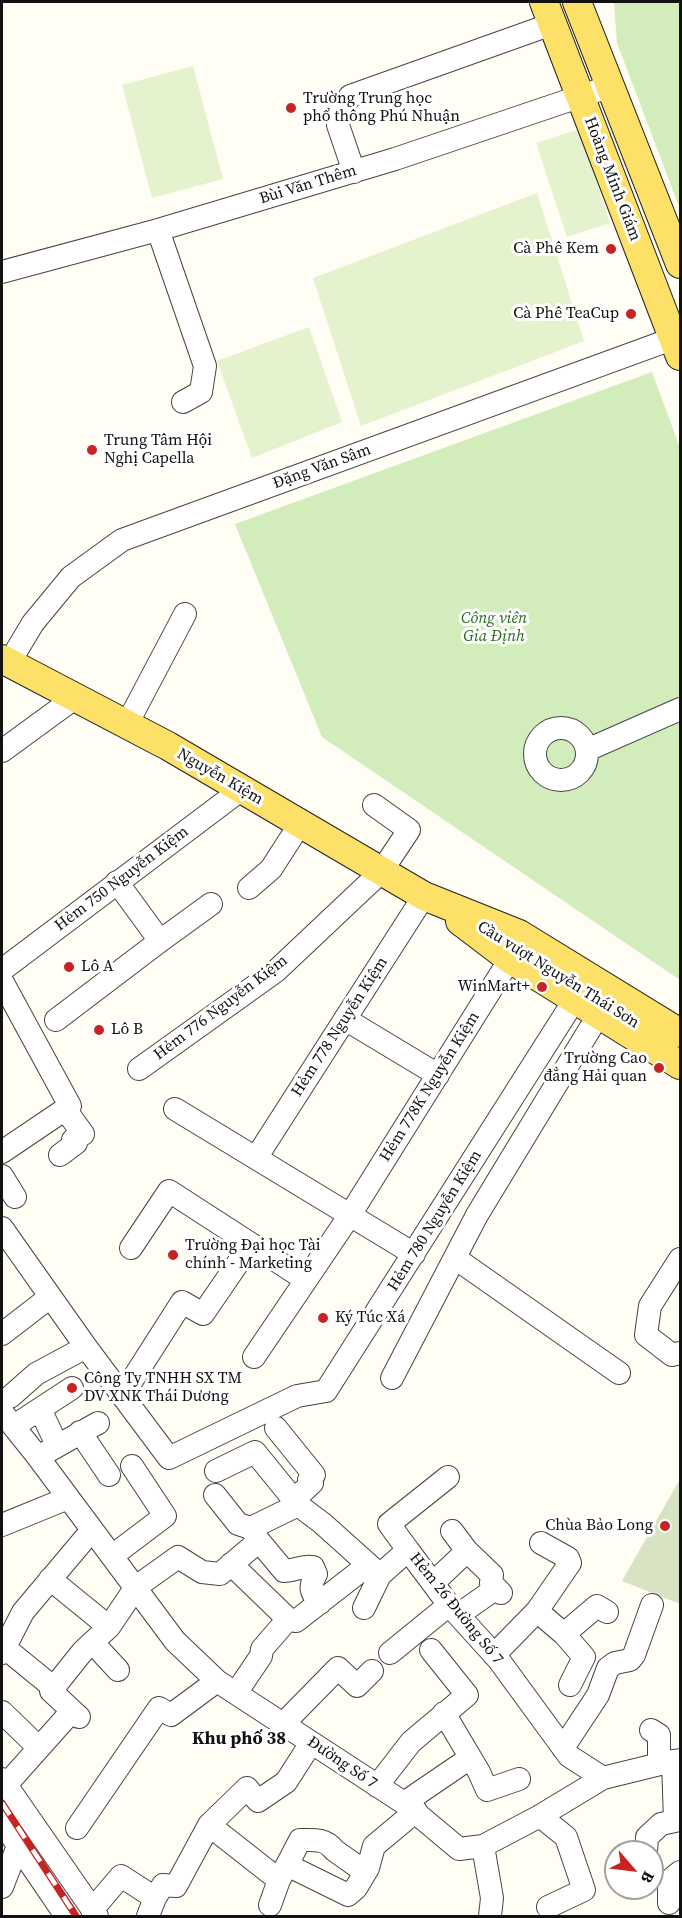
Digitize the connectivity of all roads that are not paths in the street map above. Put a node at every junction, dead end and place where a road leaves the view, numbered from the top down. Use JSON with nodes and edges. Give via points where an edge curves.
{"nodes":[{"id":1,"x":577,"y":2,"type":"edge"},
{"id":2,"x":548,"y":13,"type":"edge"},
{"id":3,"x":611,"y":86,"type":"junction"},
{"id":4,"x":581,"y":97,"type":"junction"},
{"id":5,"x":354,"y":172,"type":"junction"},
{"id":6,"x":158,"y":230,"type":"junction"},
{"id":7,"x":681,"y":264,"type":"edge"},
{"id":8,"x":4,"y":266,"type":"edge"},
{"id":9,"x":678,"y":344,"type":"edge"},
{"id":10,"x":183,"y":402,"type":"dead end"},
{"id":11,"x":185,"y":614,"type":"dead end"},
{"id":12,"x":5,"y":661,"type":"edge"},
{"id":13,"x":76,"y":697,"type":"junction"},
{"id":14,"x":681,"y":709,"type":"edge"},
{"id":15,"x":127,"y":724,"type":"junction"},
{"id":16,"x":587,"y":750,"type":"dead end"},
{"id":17,"x":2,"y":751,"type":"edge"},
{"id":18,"x":242,"y":789,"type":"junction"},
{"id":19,"x":374,"y":805,"type":"dead end"},
{"id":20,"x":300,"y":824,"type":"junction"},
{"id":21,"x":381,"y":872,"type":"junction"},
{"id":22,"x":117,"y":882,"type":"junction"},
{"id":23,"x":249,"y":888,"type":"dead end"},
{"id":24,"x":429,"y":899,"type":"junction"},
{"id":25,"x":211,"y":904,"type":"dead end"},
{"id":26,"x":160,"y":940,"type":"junction"},
{"id":27,"x":511,"y":952,"type":"junction"},
{"id":28,"x":2,"y":970,"type":"edge"},
{"id":29,"x":2,"y":981,"type":"edge"},
{"id":30,"x":575,"y":999,"type":"junction"},
{"id":31,"x":599,"y":1014,"type":"junction"},
{"id":32,"x":345,"y":1019,"type":"junction"},
{"id":33,"x":56,"y":1020,"type":"dead end"},
{"id":34,"x":681,"y":1033,"type":"edge"},
{"id":35,"x":681,"y":1051,"type":"edge"},
{"id":36,"x":681,"y":1065,"type":"edge"},
{"id":37,"x":139,"y":1069,"type":"dead end"},
{"id":38,"x":438,"y":1075,"type":"junction"},
{"id":39,"x":65,"y":1109,"type":"junction"},
{"id":40,"x":176,"y":1109,"type":"dead end"},
{"id":41,"x":2,"y":1152,"type":"edge"},
{"id":42,"x":60,"y":1155,"type":"dead end"},
{"id":43,"x":256,"y":1158,"type":"junction"},
{"id":44,"x":2,"y":1176,"type":"edge"},
{"id":45,"x":15,"y":1197,"type":"dead end"},
{"id":46,"x":350,"y":1215,"type":"junction"},
{"id":47,"x":5,"y":1242,"type":"edge"},
{"id":48,"x":252,"y":1244,"type":"junction"},
{"id":49,"x":131,"y":1248,"type":"dead end"},
{"id":50,"x":414,"y":1254,"type":"junction"},
{"id":51,"x":455,"y":1258,"type":"junction"},
{"id":52,"x":681,"y":1259,"type":"edge"},
{"id":53,"x":306,"y":1280,"type":"junction"},
{"id":54,"x":50,"y":1297,"type":"junction"},
{"id":55,"x":2,"y":1334,"type":"edge"},
{"id":56,"x":86,"y":1347,"type":"junction"},
{"id":57,"x":681,"y":1353,"type":"edge"},
{"id":58,"x":254,"y":1357,"type":"dead end"},
{"id":59,"x":619,"y":1373,"type":"dead end"},
{"id":60,"x":392,"y":1378,"type":"dead end"},
{"id":61,"x":72,"y":1388,"type":"dead end"},
{"id":62,"x":122,"y":1395,"type":"junction"},
{"id":63,"x":40,"y":1409,"type":"junction"},
{"id":64,"x":8,"y":1412,"type":"edge"},
{"id":65,"x":276,"y":1428,"type":"dead end"},
{"id":66,"x":48,"y":1451,"type":"junction"},
{"id":67,"x":132,"y":1466,"type":"dead end"},
{"id":68,"x":216,"y":1471,"type":"dead end"},
{"id":69,"x":109,"y":1475,"type":"dead end"},
{"id":70,"x":448,"y":1477,"type":"dead end"},
{"id":71,"x":215,"y":1495,"type":"dead end"},
{"id":72,"x":68,"y":1498,"type":"junction"},
{"id":73,"x":298,"y":1505,"type":"junction"},
{"id":74,"x":2,"y":1525,"type":"edge"},
{"id":75,"x":92,"y":1530,"type":"junction"},
{"id":76,"x":452,"y":1531,"type":"dead end"},
{"id":77,"x":255,"y":1534,"type":"junction"},
{"id":78,"x":541,"y":1543,"type":"dead end"},
{"id":79,"x":408,"y":1550,"type":"junction"},
{"id":80,"x":467,"y":1551,"type":"junction"},
{"id":81,"x":112,"y":1556,"type":"junction"},
{"id":82,"x":231,"y":1564,"type":"junction"},
{"id":83,"x":374,"y":1570,"type":"junction"},
{"id":84,"x":50,"y":1579,"type":"junction"},
{"id":85,"x":433,"y":1583,"type":"junction"},
{"id":86,"x":135,"y":1587,"type":"junction"},
{"id":87,"x":320,"y":1603,"type":"junction"},
{"id":88,"x":652,"y":1605,"type":"dead end"},
{"id":89,"x":364,"y":1608,"type":"dead end"},
{"id":90,"x":454,"y":1610,"type":"junction"},
{"id":91,"x":537,"y":1611,"type":"junction"},
{"id":92,"x":607,"y":1612,"type":"dead end"},
{"id":93,"x":288,"y":1618,"type":"junction"},
{"id":94,"x":109,"y":1627,"type":"junction"},
{"id":95,"x":564,"y":1634,"type":"junction"},
{"id":96,"x":93,"y":1643,"type":"junction"},
{"id":97,"x":3,"y":1648,"type":"edge"},
{"id":98,"x":431,"y":1650,"type":"dead end"},
{"id":99,"x":390,"y":1653,"type":"dead end"},
{"id":100,"x":494,"y":1655,"type":"junction"},
{"id":101,"x":118,"y":1670,"type":"dead end"},
{"id":102,"x":372,"y":1671,"type":"dead end"},
{"id":103,"x":217,"y":1681,"type":"junction"},
{"id":104,"x":570,"y":1685,"type":"dead end"},
{"id":105,"x":54,"y":1688,"type":"junction"},
{"id":106,"x":236,"y":1693,"type":"junction"},
{"id":107,"x":2,"y":1712,"type":"edge"},
{"id":108,"x":444,"y":1713,"type":"junction"},
{"id":109,"x":283,"y":1724,"type":"junction"},
{"id":110,"x":651,"y":1730,"type":"dead end"},
{"id":111,"x":311,"y":1743,"type":"junction"},
{"id":112,"x":39,"y":1748,"type":"junction"},
{"id":113,"x":563,"y":1748,"type":"junction"},
{"id":114,"x":470,"y":1758,"type":"junction"},
{"id":115,"x":671,"y":1762,"type":"edge"},
{"id":116,"x":603,"y":1778,"type":"junction"},
{"id":117,"x":519,"y":1779,"type":"dead end"},
{"id":118,"x":4,"y":1782,"type":"edge"},
{"id":119,"x":377,"y":1786,"type":"junction"},
{"id":120,"x":410,"y":1807,"type":"junction"},
{"id":121,"x":540,"y":1816,"type":"junction"},
{"id":122,"x":2,"y":1821,"type":"edge"},
{"id":123,"x":209,"y":1825,"type":"junction"},
{"id":124,"x":77,"y":1828,"type":"dead end"},
{"id":125,"x":646,"y":1840,"type":"edge"},
{"id":126,"x":18,"y":1846,"type":"junction"},
{"id":127,"x":483,"y":1846,"type":"junction"},
{"id":128,"x":365,"y":1872,"type":"junction"},
{"id":129,"x":681,"y":1872,"type":"edge"},
{"id":130,"x":283,"y":1873,"type":"junction"},
{"id":131,"x":2,"y":1887,"type":"edge"},
{"id":132,"x":669,"y":1903,"type":"dead end"},
{"id":133,"x":151,"y":1907,"type":"edge"},
{"id":134,"x":548,"y":1907,"type":"dead end"},
{"id":135,"x":94,"y":1913,"type":"edge"},
{"id":136,"x":273,"y":1913,"type":"edge"},
{"id":137,"x":66,"y":1917,"type":"edge"},
{"id":138,"x":490,"y":1917,"type":"edge"}],
"edges":[{"from":1,"to":3,"type":"main road","name":"Hoàng Minh Giám"},
{"from":2,"to":4,"type":"main road","name":"Hoàng Minh Giám"},
{"from":2,"to":5,"type":"street","via":[[350,96],[338,125]]},
{"from":3,"to":4,"type":"street","name":"Bùi Văn Thêm"},
{"from":3,"to":7,"type":"main road","name":"Hoàng Minh Giám"},
{"from":4,"to":5,"type":"street","name":"Bùi Văn Thêm"},
{"from":4,"to":9,"type":"main road","name":"Hoàng Minh Giám"},
{"from":5,"to":6,"type":"street","name":"Bùi Văn Thêm"},
{"from":6,"to":8,"type":"street","name":"Bùi Văn Thêm"},
{"from":6,"to":10,"type":"street","via":[[205,366],[201,392]]},
{"from":9,"to":12,"type":"street","name":"Đặng Văn Sâm","via":[[122,540],[71,578]]},
{"from":11,"to":15,"type":"street"},
{"from":12,"to":13,"type":"main road","name":"Nguyễn Kiệm"},
{"from":13,"to":15,"type":"main road","name":"Nguyễn Kiệm"},
{"from":13,"to":17,"type":"street"},
{"from":14,"to":16,"type":"street"},
{"from":15,"to":18,"type":"main road","name":"Nguyễn Kiệm"},
{"from":18,"to":20,"type":"main road","name":"Nguyễn Kiệm"},
{"from":18,"to":22,"type":"street","name":"Hẻm 750 Nguyễn Kiệm"},
{"from":19,"to":21,"type":"street","name":"Hẻm 776 Nguyễn Kiệm","via":[[409,830]]},
{"from":20,"to":21,"type":"main road","name":"Nguyễn Kiệm"},
{"from":20,"to":23,"type":"street","via":[[271,869]]},
{"from":21,"to":24,"type":"main road","name":"Nguyễn Kiệm"},
{"from":21,"to":37,"type":"street","name":"Hẻm 776 Nguyễn Kiệm","via":[[276,970]]},
{"from":22,"to":26,"type":"street"},
{"from":22,"to":28,"type":"street","name":"Hẻm 750 Nguyễn Kiệm"},
{"from":24,"to":27,"type":"main road","name":"Cầu vượt Nguyễn Thái Sơn"},
{"from":24,"to":32,"type":"street","name":"Hẻm 778 Nguyễn Kiệm"},
{"from":24,"to":34,"type":"main road","name":"Nguyễn Kiệm","via":[[519,934]]},
{"from":25,"to":26,"type":"street"},
{"from":26,"to":33,"type":"street"},
{"from":27,"to":30,"type":"main road"},
{"from":27,"to":35,"type":"main road","name":"Cầu vượt Nguyễn Thái Sơn"},
{"from":27,"to":38,"type":"street","name":"Hẻm 778K Nguyễn Kiệm"},
{"from":29,"to":39,"type":"street","via":[[70,1106]]},
{"from":30,"to":31,"type":"main road"},
{"from":30,"to":50,"type":"street","name":"Hẻm 780 Nguyễn Kiệm"},
{"from":31,"to":36,"type":"main road"},
{"from":31,"to":51,"type":"street"},
{"from":32,"to":38,"type":"street"},
{"from":32,"to":43,"type":"street","name":"Hẻm 778 Nguyễn Kiệm"},
{"from":38,"to":46,"type":"street","name":"Hẻm 778K Nguyễn Kiệm"},
{"from":39,"to":41,"type":"street"},
{"from":39,"to":42,"type":"street","via":[[83,1134]]},
{"from":40,"to":43,"type":"street"},
{"from":43,"to":46,"type":"street"},
{"from":44,"to":45,"type":"street"},
{"from":46,"to":50,"type":"street"},
{"from":46,"to":53,"type":"street","name":"Hẻm 778K Nguyễn Kiệm"},
{"from":47,"to":54,"type":"street","name":"Hẻm 780 Nguyễn Kiệm"},
{"from":48,"to":49,"type":"street","via":[[169,1191]]},
{"from":48,"to":53,"type":"street"},
{"from":48,"to":62,"type":"street","via":[[203,1314],[182,1302]]},
{"from":50,"to":62,"type":"street","name":"Hẻm 780 Nguyễn Kiệm","via":[[326,1391],[297,1396],[169,1458]]},
{"from":51,"to":59,"type":"street"},
{"from":51,"to":60,"type":"street"},
{"from":52,"to":57,"type":"street","via":[[650,1306],[646,1335],[672,1355]]},
{"from":53,"to":58,"type":"street","name":"Hẻm 778K Nguyễn Kiệm"},
{"from":54,"to":55,"type":"street"},
{"from":54,"to":56,"type":"street","name":"Hẻm 780 Nguyễn Kiệm"},
{"from":56,"to":62,"type":"street","name":"Hẻm 780 Nguyễn Kiệm"},
{"from":56,"to":64,"type":"street","via":[[36,1374]]},
{"from":61,"to":63,"type":"street"},
{"from":63,"to":64,"type":"street"},
{"from":63,"to":66,"type":"street"},
{"from":64,"to":66,"type":"street","name":"Đường Số 7"},
{"from":65,"to":73,"type":"street","via":[[314,1475],[309,1480],[312,1483],[299,1495]]},
{"from":66,"to":69,"type":"street","via":[[89,1428]]},
{"from":66,"to":72,"type":"street","name":"Đường Số 7"},
{"from":67,"to":81,"type":"street","via":[[165,1516]]},
{"from":68,"to":73,"type":"street","via":[[255,1452]]},
{"from":70,"to":79,"type":"street","via":[[389,1524]]},
{"from":71,"to":77,"type":"street","via":[[238,1524]]},
{"from":72,"to":74,"type":"street"},
{"from":72,"to":75,"type":"street","name":"Đường Số 7"},
{"from":73,"to":77,"type":"street"},
{"from":73,"to":83,"type":"street"},
{"from":75,"to":81,"type":"street","name":"Đường Số 7"},
{"from":75,"to":84,"type":"street"},
{"from":76,"to":80,"type":"street"},
{"from":77,"to":82,"type":"street"},
{"from":77,"to":87,"type":"street","via":[[284,1571],[313,1567],[316,1574],[310,1585],[311,1593]]},
{"from":78,"to":91,"type":"street","via":[[570,1561]]},
{"from":79,"to":83,"type":"street","name":"Hẻm 26 Đường Số 7"},
{"from":79,"to":85,"type":"street","name":"Hẻm 26 Đường Số 7"},
{"from":80,"to":85,"type":"street"},
{"from":80,"to":90,"type":"street","via":[[492,1575],[491,1583],[498,1591]]},
{"from":81,"to":86,"type":"street","name":"Đường Số 7"},
{"from":82,"to":86,"type":"street","via":[[220,1574],[202,1572],[178,1557]]},
{"from":82,"to":93,"type":"street"},
{"from":83,"to":87,"type":"street","name":"Hẻm 26 Đường Số 7"},
{"from":83,"to":89,"type":"street"},
{"from":84,"to":94,"type":"street"},
{"from":84,"to":97,"type":"street","via":[[23,1612]]},
{"from":85,"to":90,"type":"street","name":"Hẻm 26 Đường Số 7"},
{"from":86,"to":94,"type":"street"},
{"from":86,"to":103,"type":"street","name":"Đường Số 7","via":[[176,1641]]},
{"from":87,"to":93,"type":"street","name":"Hẻm 26 Đường Số 7","via":[[296,1621]]},
{"from":88,"to":113,"type":"street","via":[[634,1655],[608,1668],[598,1695]]},
{"from":90,"to":99,"type":"street"},
{"from":90,"to":100,"type":"street","name":"Hẻm 26 Đường Số 7"},
{"from":91,"to":95,"type":"street"},
{"from":91,"to":100,"type":"street"},
{"from":92,"to":95,"type":"street","via":[[597,1606]]},
{"from":93,"to":106,"type":"street","via":[[262,1649]]},
{"from":94,"to":96,"type":"street"},
{"from":95,"to":104,"type":"street","via":[[585,1657]]},
{"from":96,"to":101,"type":"street"},
{"from":96,"to":105,"type":"street"},
{"from":97,"to":105,"type":"street"},
{"from":98,"to":108,"type":"street","via":[[467,1695]]},
{"from":100,"to":113,"type":"street","name":"Hẻm 26 Đường Số 7"},
{"from":102,"to":109,"type":"street","via":[[357,1686],[338,1668]]},
{"from":103,"to":106,"type":"street","name":"Đường Số 7"},
{"from":103,"to":124,"type":"street","via":[[171,1715],[159,1708]]},
{"from":105,"to":112,"type":"street","via":[[51,1691],[75,1714]]},
{"from":106,"to":109,"type":"street","name":"Đường Số 7"},
{"from":107,"to":112,"type":"street"},
{"from":108,"to":114,"type":"street"},
{"from":108,"to":119,"type":"street","via":[[411,1742]]},
{"from":109,"to":111,"type":"street","name":"Đường Số 7"},
{"from":110,"to":115,"type":"street","via":[[659,1735]]},
{"from":111,"to":119,"type":"street","name":"Đường Số 7"},
{"from":111,"to":123,"type":"street","via":[[286,1782],[258,1801],[247,1788]]},
{"from":112,"to":118,"type":"street"},
{"from":113,"to":116,"type":"street","name":"Hẻm 26 Đường Số 7"},
{"from":114,"to":117,"type":"street","via":[[487,1790]]},
{"from":114,"to":120,"type":"street"},
{"from":115,"to":116,"type":"street","name":"Đường Số 7"},
{"from":115,"to":125,"type":"street","via":[[675,1821],[661,1824]]},
{"from":116,"to":121,"type":"street","name":"Đường Số 7"},
{"from":118,"to":135,"type":"street"},
{"from":119,"to":120,"type":"street","name":"Đường Số 7"},
{"from":120,"to":127,"type":"street","name":"Đường Số 7","via":[[459,1849]]},
{"from":120,"to":128,"type":"street","via":[[374,1846]]},
{"from":121,"to":127,"type":"street","name":"Đường Số 7"},
{"from":121,"to":134,"type":"street","via":[[566,1837],[584,1890]]},
{"from":122,"to":126,"type":"street"},
{"from":123,"to":130,"type":"street","via":[[259,1866]]},
{"from":123,"to":133,"type":"street","via":[[176,1886],[163,1885]]},
{"from":126,"to":131,"type":"street"},
{"from":126,"to":137,"type":"street"},
{"from":127,"to":138,"type":"street","via":[[492,1898]]},
{"from":128,"to":130,"type":"street","via":[[348,1895]]},
{"from":128,"to":130,"type":"street","via":[[320,1840],[300,1840]]},
{"from":129,"to":132,"type":"street","via":[[669,1881]]},
{"from":130,"to":136,"type":"street"},
{"from":133,"to":135,"type":"street","via":[[121,1876]]}]}
